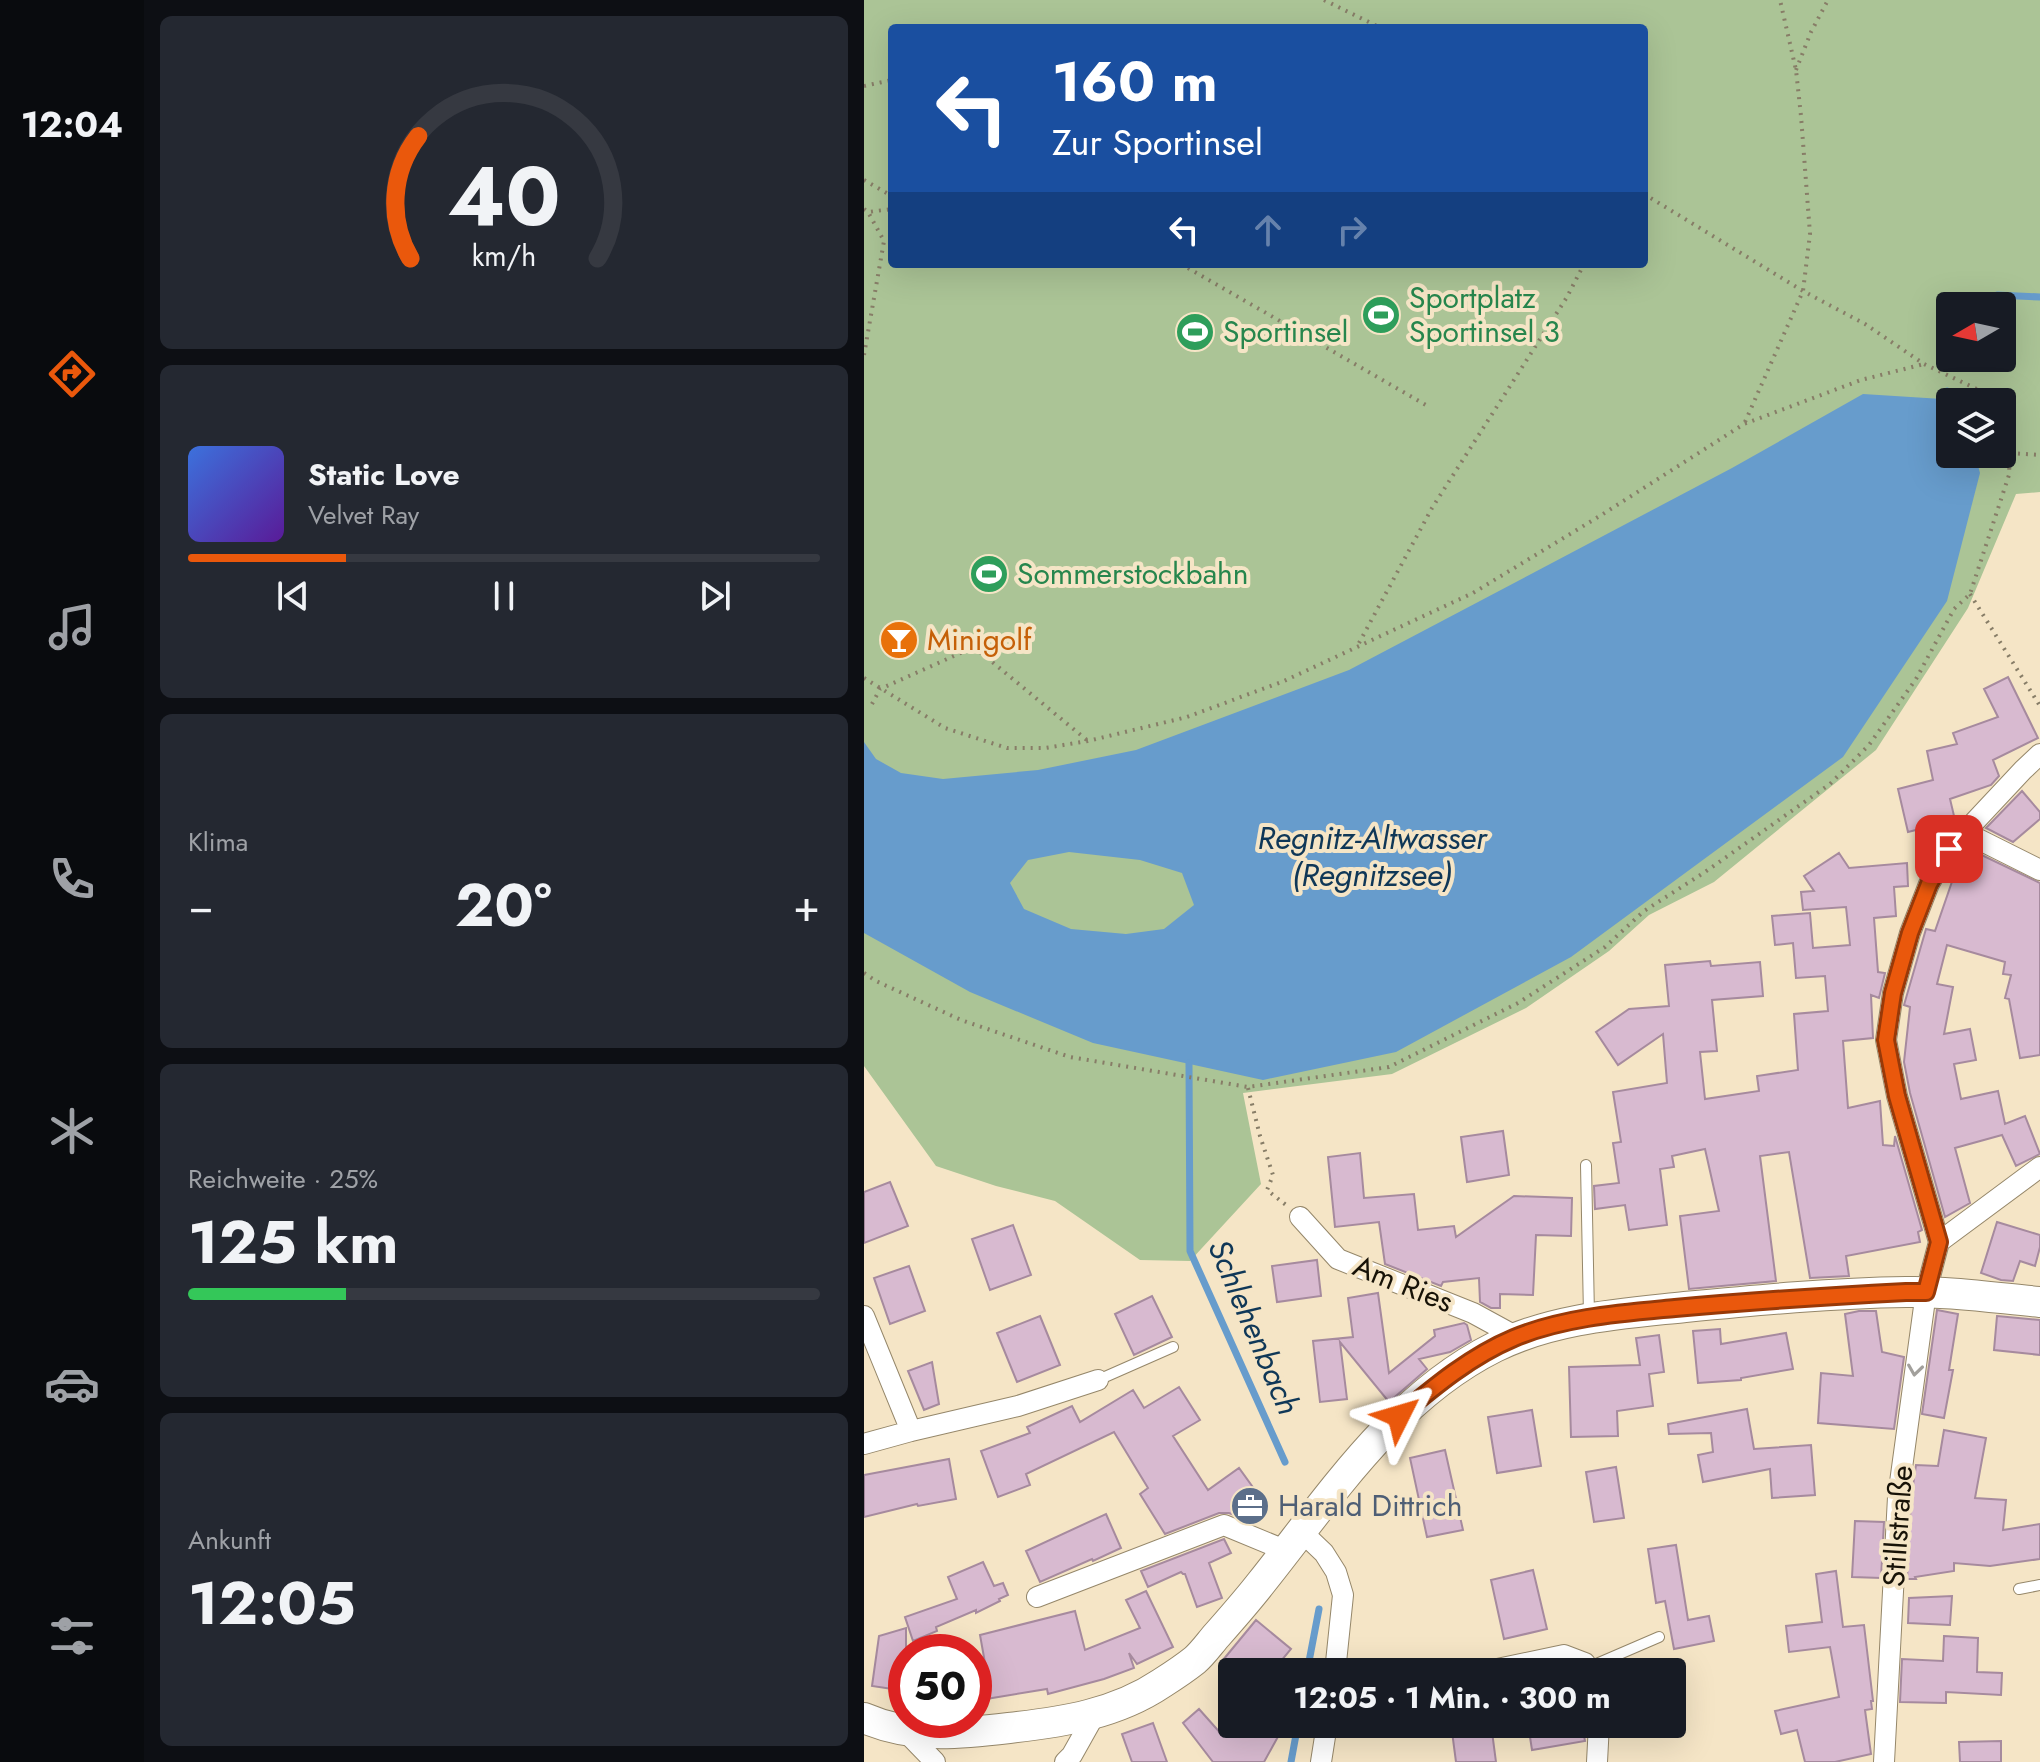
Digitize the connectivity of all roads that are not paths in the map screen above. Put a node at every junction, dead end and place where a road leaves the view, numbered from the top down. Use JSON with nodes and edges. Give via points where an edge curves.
{"nodes":[{"id":1,"x":2040,"y":754,"type":"edge"},
{"id":2,"x":1964,"y":832,"type":"junction"},
{"id":3,"x":2040,"y":870,"type":"edge"},
{"id":4,"x":1586,"y":1165,"type":"dead end"},
{"id":5,"x":2040,"y":1167,"type":"edge"},
{"id":6,"x":1300,"y":1217,"type":"road end"},
{"id":7,"x":1939,"y":1242,"type":"junction"},
{"id":8,"x":1926,"y":1292,"type":"junction"},
{"id":9,"x":2040,"y":1302,"type":"edge"},
{"id":10,"x":864,"y":1316,"type":"edge"},
{"id":11,"x":1589,"y":1317,"type":"junction"},
{"id":12,"x":1517,"y":1337,"type":"junction"},
{"id":13,"x":1173,"y":1347,"type":"dead end"},
{"id":14,"x":1098,"y":1380,"type":"joint"},
{"id":15,"x":911,"y":1431,"type":"junction"},
{"id":16,"x":864,"y":1444,"type":"edge"},
{"id":17,"x":1294,"y":1542,"type":"junction"},
{"id":18,"x":2040,"y":1585,"type":"edge"},
{"id":19,"x":2019,"y":1589,"type":"dead end"},
{"id":20,"x":1037,"y":1597,"type":"dead end"},
{"id":21,"x":1659,"y":1637,"type":"dead end"},
{"id":22,"x":1336,"y":1658,"type":"edge"},
{"id":23,"x":1550,"y":1658,"type":"edge"},
{"id":24,"x":1572,"y":1658,"type":"edge"},
{"id":25,"x":1613,"y":1658,"type":"edge"},
{"id":26,"x":1095,"y":1714,"type":"junction"},
{"id":27,"x":864,"y":1718,"type":"edge"},
{"id":28,"x":888,"y":1727,"type":"edge"},
{"id":29,"x":992,"y":1730,"type":"edge"},
{"id":30,"x":912,"y":1738,"type":"edge"},
{"id":31,"x":1325,"y":1738,"type":"edge"},
{"id":32,"x":1598,"y":1738,"type":"edge"},
{"id":33,"x":935,"y":1762,"type":"edge"},
{"id":34,"x":1065,"y":1762,"type":"edge"},
{"id":35,"x":1321,"y":1762,"type":"edge"},
{"id":36,"x":1597,"y":1762,"type":"edge"},
{"id":37,"x":1884,"y":1762,"type":"edge"}],
"edges":[{"from":1,"to":2,"type":"street"},
{"from":2,"to":3,"type":"street"},
{"from":2,"to":7,"type":"street","via":[[1929,884],[1910,933],[1886,1040]]},
{"from":4,"to":11,"type":"lane"},
{"from":5,"to":7,"type":"street"},
{"from":6,"to":12,"type":"street","name":"Am Ries","via":[[1338,1259],[1473,1313]]},
{"from":7,"to":8,"type":"street","name":"Stillstraße"},
{"from":8,"to":9,"type":"main road"},
{"from":8,"to":11,"type":"main road","via":[[1746,1301]]},
{"from":8,"to":37,"type":"street","name":"Stillstraße","one_way":true,"via":[[1898,1497]]},
{"from":10,"to":15,"type":"street"},
{"from":11,"to":12,"type":"main road"},
{"from":12,"to":17,"type":"main road","via":[[1451,1373],[1399,1416]]},
{"from":13,"to":14,"type":"lane"},
{"from":14,"to":15,"type":"street","via":[[1018,1406]]},
{"from":15,"to":16,"type":"street"},
{"from":17,"to":20,"type":"street","via":[[1224,1525]]},
{"from":17,"to":22,"type":"street","via":[[1324,1553],[1336,1572],[1343,1595]]},
{"from":17,"to":26,"type":"main road","via":[[1196,1659],[1160,1685]]},
{"from":18,"to":19,"type":"lane"},
{"from":21,"to":25,"type":"lane"},
{"from":23,"to":24,"type":"street"},
{"from":26,"to":29,"type":"main road"},
{"from":26,"to":34,"type":"street"},
{"from":27,"to":28,"type":"main road"},
{"from":30,"to":33,"type":"street"},
{"from":31,"to":35,"type":"street"},
{"from":32,"to":36,"type":"street"}]}
